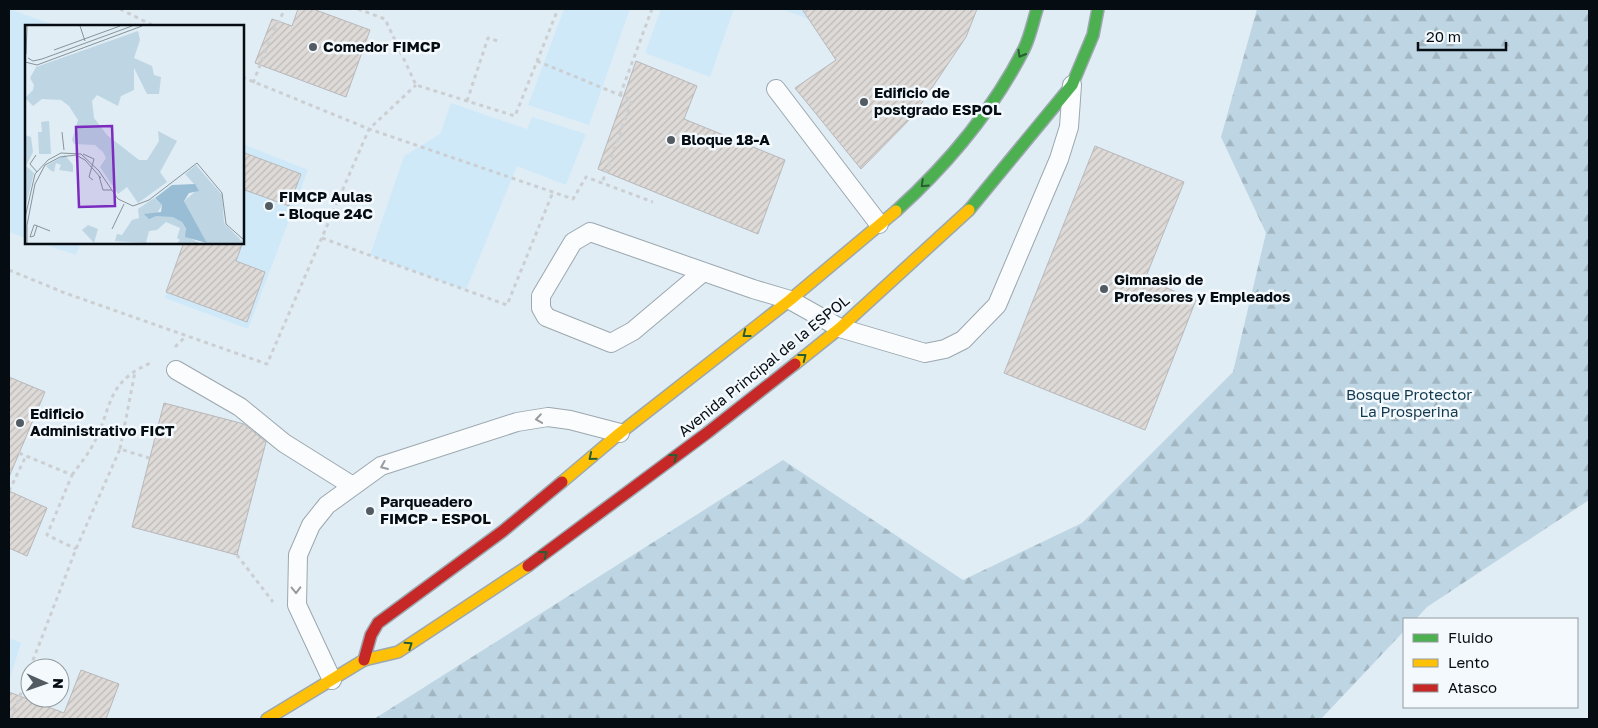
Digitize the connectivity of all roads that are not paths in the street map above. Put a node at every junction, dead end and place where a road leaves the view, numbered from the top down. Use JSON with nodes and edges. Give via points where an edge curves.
{"nodes":[{"id":1,"x":1037,"y":9,"type":"edge"},
{"id":2,"x":1098,"y":9,"type":"edge"},
{"id":3,"x":1072,"y":85,"type":"junction"},
{"id":4,"x":776,"y":89,"type":"dead end"},
{"id":5,"x":879,"y":224,"type":"junction"},
{"id":6,"x":703,"y":272,"type":"junction"},
{"id":7,"x":790,"y":300,"type":"junction"},
{"id":8,"x":840,"y":328,"type":"junction"},
{"id":9,"x":176,"y":370,"type":"dead end"},
{"id":10,"x":620,"y":433,"type":"junction"},
{"id":11,"x":352,"y":485,"type":"junction"},
{"id":12,"x":364,"y":660,"type":"junction"},
{"id":13,"x":332,"y":680,"type":"junction"},
{"id":14,"x":268,"y":719,"type":"edge"}],
"edges":[{"from":1,"to":5,"type":"street","one_way":true,"via":[[1025,48],[981,121],[949,160]]},
{"from":2,"to":3,"type":"street","name":"Avenida Principal de la ESPOL","via":[[1093,35]]},
{"from":3,"to":8,"type":"street","name":"Avenida Principal de la ESPOL","via":[[976,204]]},
{"from":3,"to":8,"type":"lane","via":[[1069,127],[1059,159],[997,305],[981,324],[963,340],[946,349],[925,353]]},
{"from":4,"to":5,"type":"lane"},
{"from":5,"to":7,"type":"street"},
{"from":6,"to":6,"type":"lane","via":[[633,331],[611,343],[546,317],[541,308],[541,296],[573,242],[590,232]]},
{"from":6,"to":7,"type":"lane"},
{"from":7,"to":8,"type":"lane"},
{"from":7,"to":10,"type":"street","one_way":true},
{"from":12,"to":8,"type":"street","name":"Avenida Principal de la ESPOL","one_way":true,"via":[[398,652],[540,558]]},
{"from":9,"to":11,"type":"lane","via":[[240,407],[284,443]]},
{"from":10,"to":11,"type":"lane","one_way":true,"via":[[570,420],[548,418],[517,422],[381,466]]},
{"from":10,"to":12,"type":"street","one_way":true,"via":[[504,531],[378,623]]},
{"from":11,"to":13,"type":"lane","one_way":true,"via":[[327,505],[298,555],[297,606]]},
{"from":12,"to":13,"type":"street","name":"Avenida Principal de la ESPOL"},
{"from":13,"to":14,"type":"street","name":"Avenida Principal de la ESPOL"}]}
